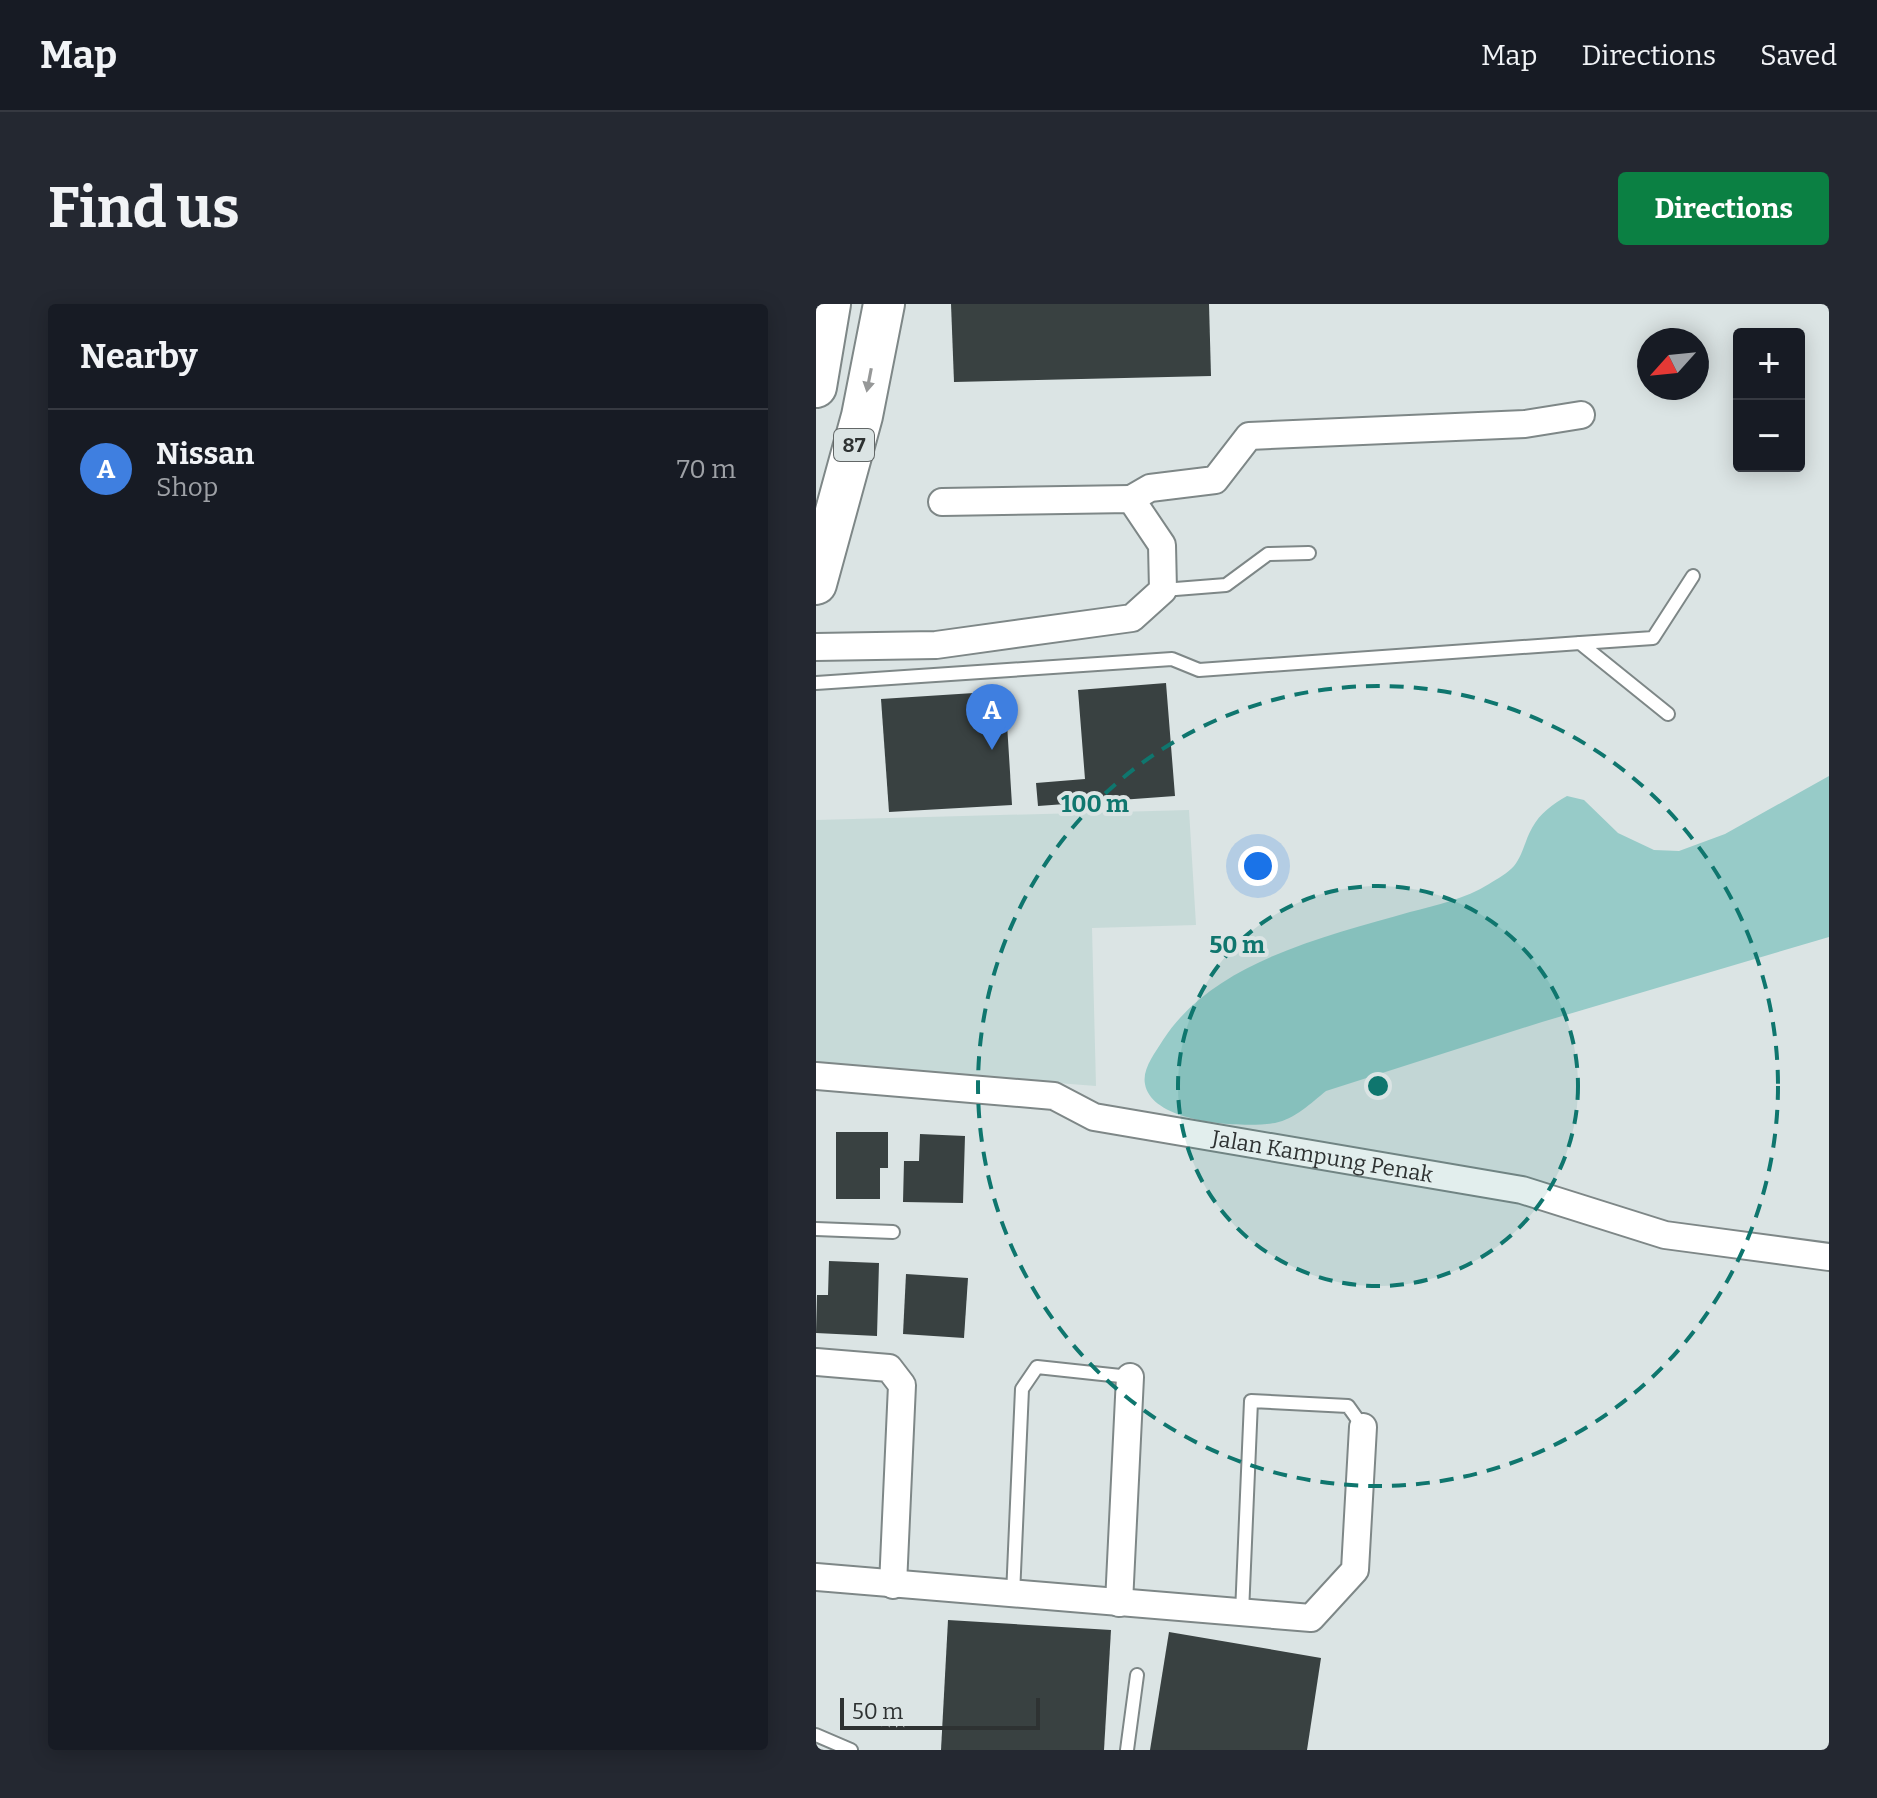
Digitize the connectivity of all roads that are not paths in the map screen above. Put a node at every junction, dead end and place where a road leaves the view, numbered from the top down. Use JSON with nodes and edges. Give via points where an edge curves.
{"nodes":[{"id":1,"x":830,"y":304,"type":"edge"},
{"id":2,"x":884,"y":304,"type":"edge"},
{"id":3,"x":816,"y":387,"type":"edge"},
{"id":4,"x":1581,"y":415,"type":"dead end"},
{"id":5,"x":1131,"y":499,"type":"junction"},
{"id":6,"x":942,"y":502,"type":"dead end"},
{"id":7,"x":1309,"y":553,"type":"dead end"},
{"id":8,"x":1693,"y":576,"type":"dead end"},
{"id":9,"x":816,"y":584,"type":"edge"},
{"id":10,"x":1163,"y":590,"type":"junction"},
{"id":11,"x":1580,"y":643,"type":"junction"},
{"id":12,"x":816,"y":647,"type":"edge"},
{"id":13,"x":816,"y":683,"type":"edge"},
{"id":14,"x":1668,"y":714,"type":"dead end"},
{"id":15,"x":816,"y":1076,"type":"edge"},
{"id":16,"x":816,"y":1229,"type":"edge"},
{"id":17,"x":893,"y":1232,"type":"dead end"},
{"id":18,"x":1829,"y":1257,"type":"edge"},
{"id":19,"x":816,"y":1362,"type":"edge"},
{"id":20,"x":1130,"y":1377,"type":"joint"},
{"id":21,"x":1363,"y":1427,"type":"joint"},
{"id":22,"x":816,"y":1577,"type":"edge"},
{"id":23,"x":893,"y":1585,"type":"junction"},
{"id":24,"x":1013,"y":1595,"type":"junction"},
{"id":25,"x":1119,"y":1603,"type":"junction"},
{"id":26,"x":1242,"y":1613,"type":"junction"},
{"id":27,"x":1137,"y":1675,"type":"dead end"},
{"id":28,"x":816,"y":1735,"type":"edge"},
{"id":29,"x":851,"y":1750,"type":"edge"},
{"id":30,"x":1127,"y":1750,"type":"edge"}],
"edges":[{"from":1,"to":3,"type":"main road"},
{"from":2,"to":9,"type":"main road","number":"87","one_way":true,"via":[[862,416]]},
{"from":4,"to":5,"type":"street","via":[[1525,424],[1249,436],[1215,480],[1150,488]]},
{"from":5,"to":6,"type":"street"},
{"from":5,"to":10,"type":"street","via":[[1162,545]]},
{"from":7,"to":10,"type":"lane","via":[[1268,554],[1226,585]]},
{"from":8,"to":11,"type":"lane","via":[[1653,638]]},
{"from":10,"to":12,"type":"street","via":[[1132,618],[936,645]]},
{"from":11,"to":13,"type":"lane","via":[[1199,670],[1172,659]]},
{"from":11,"to":14,"type":"lane"},
{"from":15,"to":18,"type":"street","name":"Jalan Kampung Penak","via":[[1054,1096],[1094,1117],[1522,1190],[1665,1235]]},
{"from":16,"to":17,"type":"lane"},
{"from":19,"to":23,"type":"street","via":[[889,1368],[902,1385]]},
{"from":20,"to":24,"type":"lane","via":[[1037,1367],[1022,1389]]},
{"from":20,"to":25,"type":"street"},
{"from":21,"to":26,"type":"street","via":[[1355,1570],[1311,1618]]},
{"from":21,"to":26,"type":"lane","via":[[1348,1406],[1251,1401]]},
{"from":22,"to":23,"type":"street"},
{"from":23,"to":24,"type":"street"},
{"from":24,"to":25,"type":"street"},
{"from":25,"to":26,"type":"street"},
{"from":27,"to":30,"type":"lane"},
{"from":28,"to":29,"type":"lane"}]}
